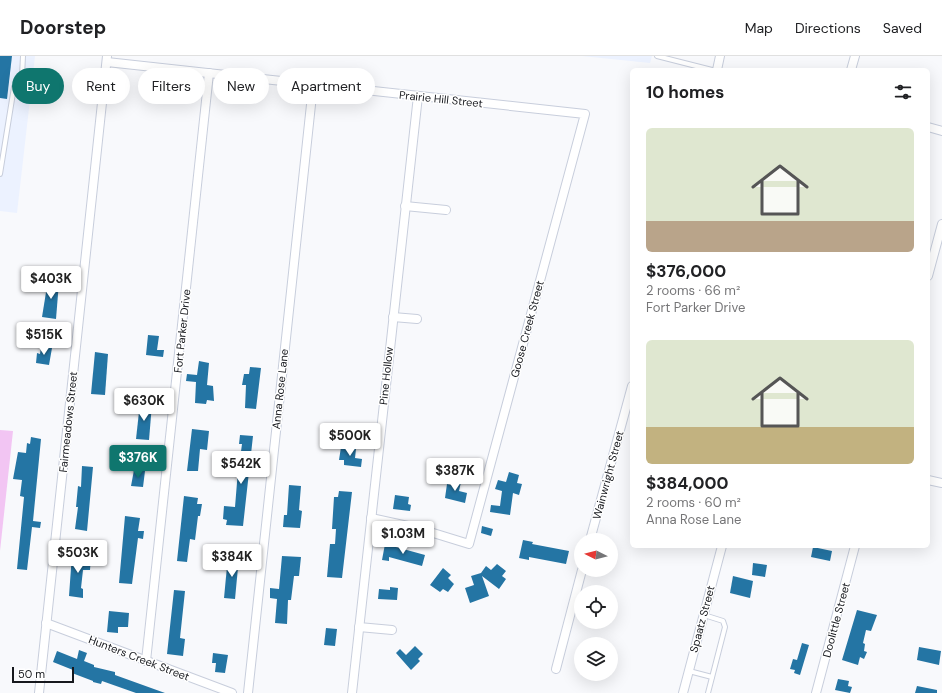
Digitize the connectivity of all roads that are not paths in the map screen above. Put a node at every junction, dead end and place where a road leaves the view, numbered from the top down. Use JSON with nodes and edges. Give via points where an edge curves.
{"nodes":[{"id":1,"x":23,"y":56,"type":"edge"},
{"id":2,"x":657,"y":56,"type":"edge"},
{"id":3,"x":720,"y":56,"type":"edge"},
{"id":4,"x":854,"y":56,"type":"edge"},
{"id":5,"x":107,"y":59,"type":"edge"},
{"id":6,"x":704,"y":68,"type":"edge"},
{"id":7,"x":717,"y":68,"type":"edge"},
{"id":8,"x":851,"y":68,"type":"edge"},
{"id":9,"x":209,"y":73,"type":"junction"},
{"id":10,"x":277,"y":82,"type":"edge"},
{"id":11,"x":375,"y":92,"type":"edge"},
{"id":12,"x":418,"y":96,"type":"junction"},
{"id":13,"x":311,"y":104,"type":"edge"},
{"id":14,"x":585,"y":114,"type":"joint"},
{"id":15,"x":930,"y":128,"type":"edge"},
{"id":16,"x":942,"y":131,"type":"edge"},
{"id":17,"x":0,"y":174,"type":"edge"},
{"id":18,"x":405,"y":206,"type":"junction"},
{"id":19,"x":446,"y":210,"type":"dead end"},
{"id":20,"x":942,"y":224,"type":"edge"},
{"id":21,"x":930,"y":269,"type":"edge"},
{"id":22,"x":393,"y":317,"type":"junction"},
{"id":23,"x":417,"y":319,"type":"dead end"},
{"id":24,"x":630,"y":400,"type":"edge"},
{"id":25,"x":930,"y":481,"type":"edge"},
{"id":26,"x":942,"y":484,"type":"edge"},
{"id":27,"x":371,"y":518,"type":"junction"},
{"id":28,"x":592,"y":533,"type":"edge"},
{"id":29,"x":721,"y":548,"type":"edge"},
{"id":30,"x":854,"y":548,"type":"edge"},
{"id":31,"x":580,"y":577,"type":"edge"},
{"id":32,"x":704,"y":615,"type":"junction"},
{"id":33,"x":46,"y":623,"type":"junction"},
{"id":34,"x":360,"y":627,"type":"junction"},
{"id":35,"x":392,"y":630,"type":"dead end"},
{"id":36,"x":146,"y":661,"type":"junction"},
{"id":37,"x":556,"y":669,"type":"dead end"},
{"id":38,"x":689,"y":671,"type":"junction"},
{"id":39,"x":712,"y":677,"type":"junction"},
{"id":40,"x":39,"y":693,"type":"edge"},
{"id":41,"x":232,"y":693,"type":"edge"},
{"id":42,"x":248,"y":693,"type":"edge"},
{"id":43,"x":352,"y":693,"type":"edge"},
{"id":44,"x":683,"y":693,"type":"edge"},
{"id":45,"x":708,"y":693,"type":"edge"},
{"id":46,"x":816,"y":693,"type":"edge"}],
"edges":[{"from":1,"to":17,"type":"lane","via":[[22,76],[14,87]]},
{"from":2,"to":6,"type":"lane"},
{"from":3,"to":7,"type":"street"},
{"from":4,"to":8,"type":"street"},
{"from":5,"to":9,"type":"street","name":"Prairie Hill Street"},
{"from":5,"to":33,"type":"street","name":"Fairmeadows Street"},
{"from":9,"to":10,"type":"street","name":"Prairie Hill Street"},
{"from":9,"to":36,"type":"street","name":"Fort Parker Drive"},
{"from":11,"to":12,"type":"street","name":"Prairie Hill Street"},
{"from":12,"to":14,"type":"street","name":"Prairie Hill Street"},
{"from":12,"to":18,"type":"street","name":"Pine Hollow"},
{"from":13,"to":42,"type":"street","name":"Anna Rose Lane"},
{"from":14,"to":27,"type":"street","name":"Goose Creek Street","via":[[469,544],[417,528]]},
{"from":15,"to":16,"type":"street"},
{"from":18,"to":19,"type":"street"},
{"from":18,"to":22,"type":"street","name":"Pine Hollow"},
{"from":20,"to":21,"type":"street"},
{"from":22,"to":23,"type":"street"},
{"from":22,"to":27,"type":"street","name":"Pine Hollow"},
{"from":24,"to":28,"type":"street","name":"Wainwright Street"},
{"from":25,"to":26,"type":"street"},
{"from":27,"to":34,"type":"street","name":"Pine Hollow"},
{"from":29,"to":32,"type":"street","name":"Spaatz Street"},
{"from":30,"to":46,"type":"street","name":"Doolittle Street"},
{"from":31,"to":37,"type":"street"},
{"from":32,"to":38,"type":"street","name":"Spaatz Street"},
{"from":32,"to":39,"type":"lane","via":[[723,621],[725,627]]},
{"from":33,"to":36,"type":"street","name":"Hunters Creek Street"},
{"from":33,"to":40,"type":"street","name":"Fairmeadows Street"},
{"from":34,"to":35,"type":"street"},
{"from":34,"to":43,"type":"street","name":"Pine Hollow"},
{"from":36,"to":41,"type":"street","name":"Hunters Creek Street"},
{"from":38,"to":39,"type":"lane"},
{"from":38,"to":44,"type":"street","name":"Spaatz Street"},
{"from":39,"to":45,"type":"lane"}]}
